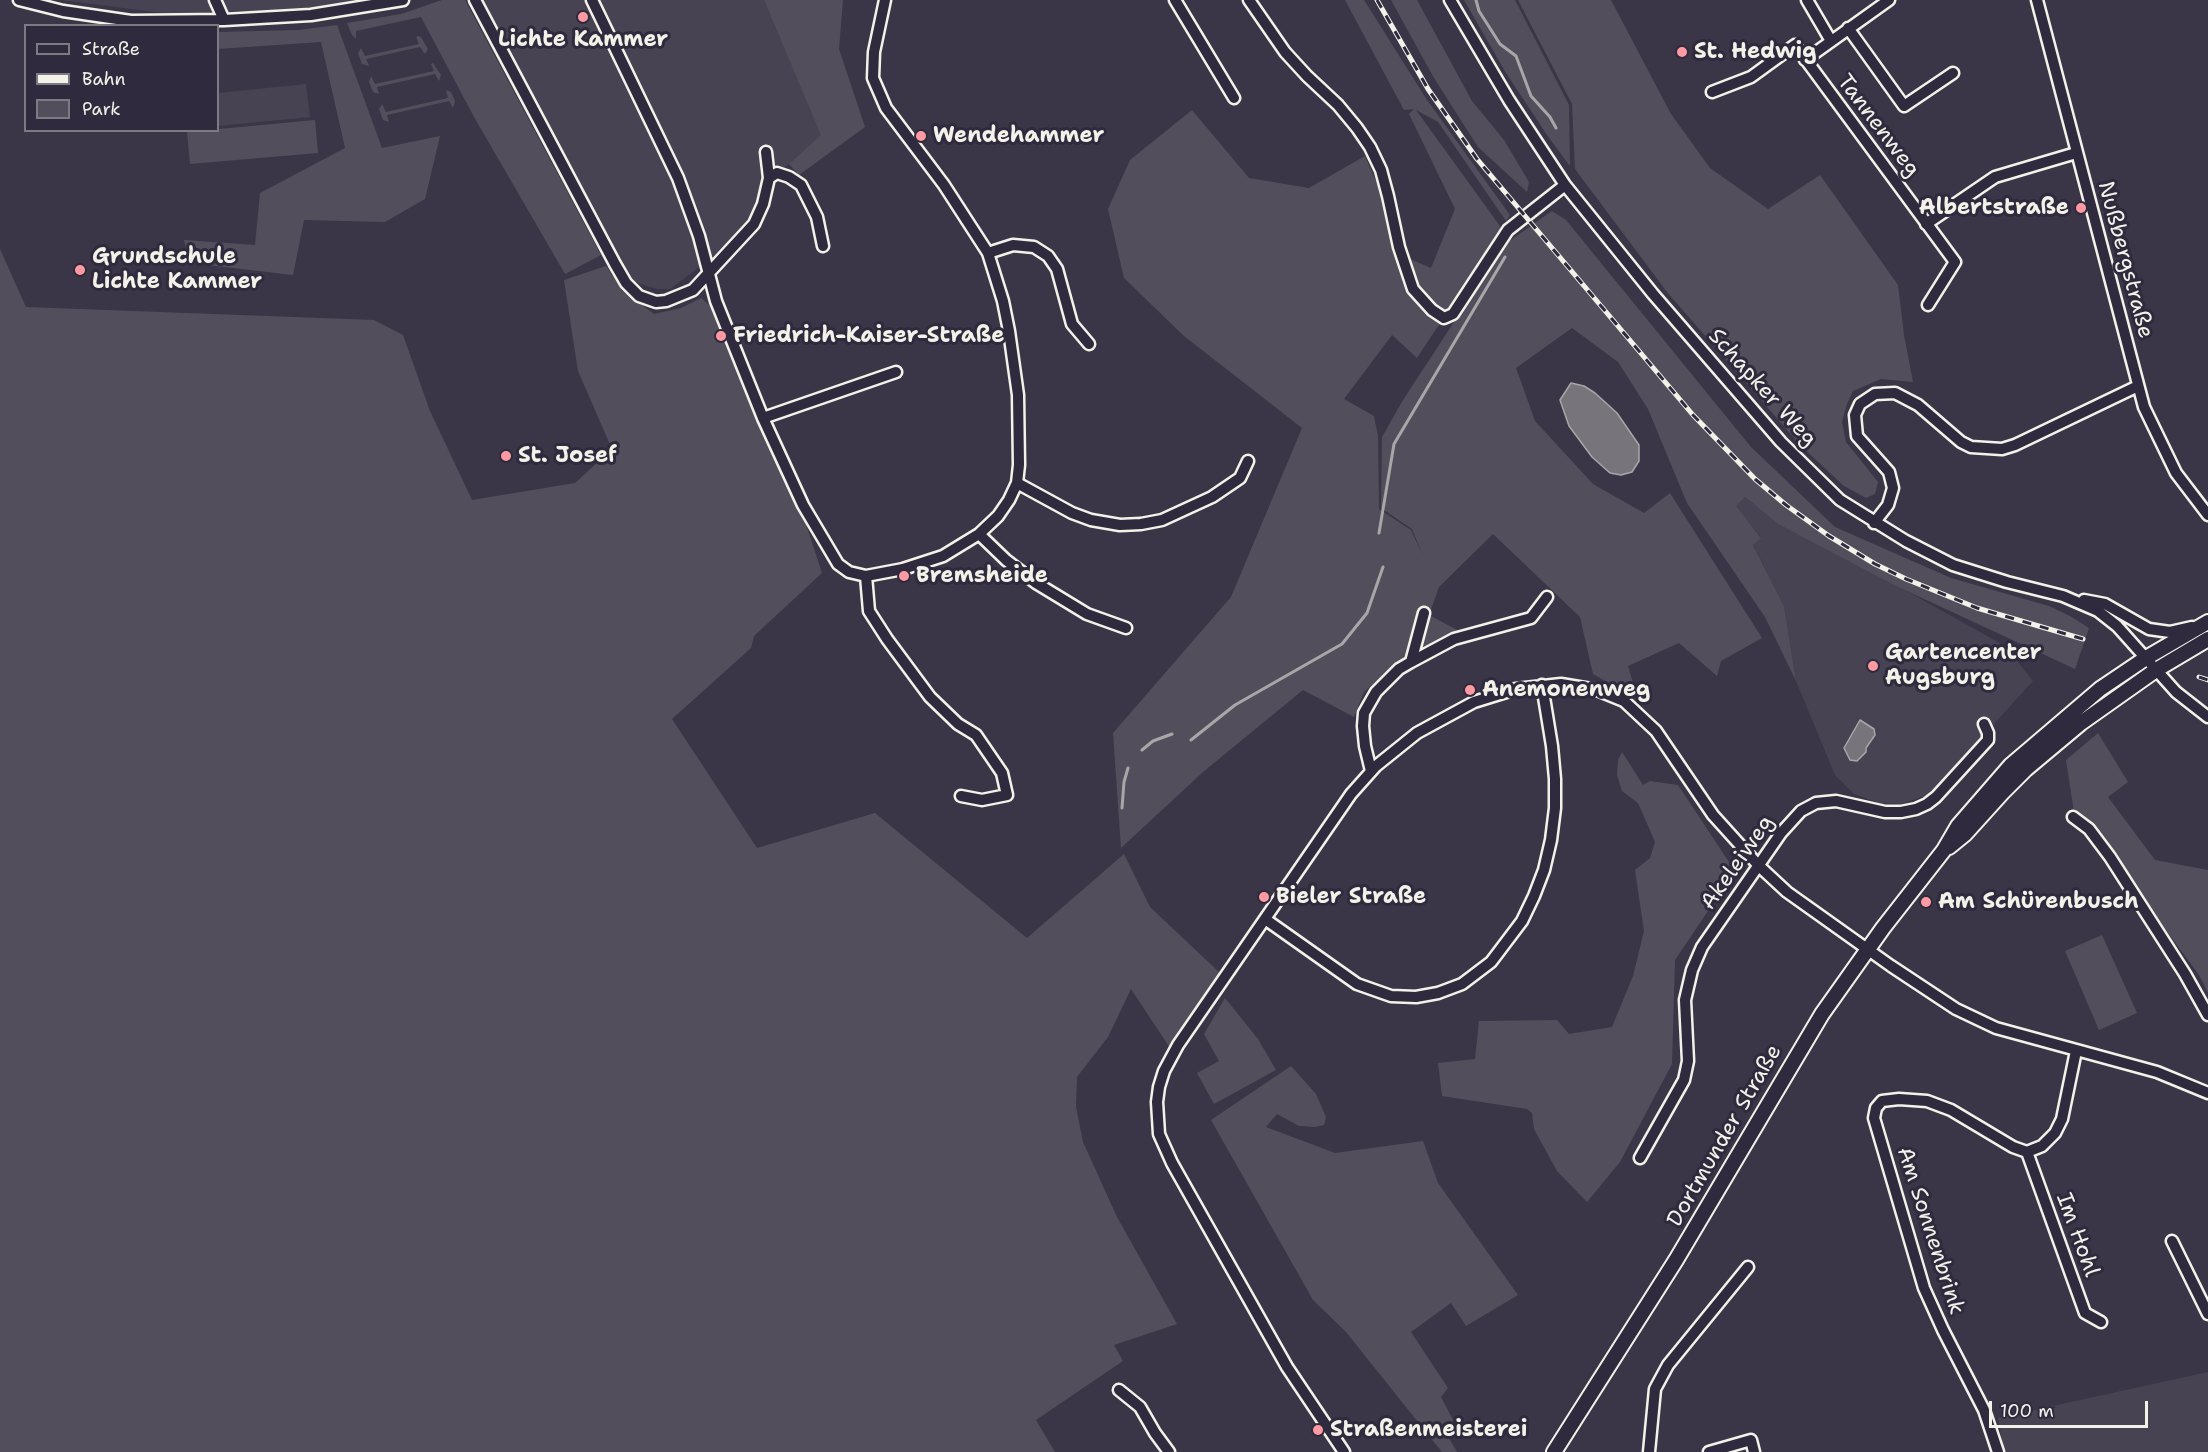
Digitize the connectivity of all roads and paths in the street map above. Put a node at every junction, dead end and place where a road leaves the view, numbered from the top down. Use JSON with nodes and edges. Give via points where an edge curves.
{"nodes":[{"id":1,"x":19,"y":0,"type":"edge"},
{"id":2,"x":215,"y":0,"type":"edge"},
{"id":3,"x":403,"y":0,"type":"edge"},
{"id":4,"x":476,"y":0,"type":"edge"},
{"id":5,"x":592,"y":0,"type":"edge"},
{"id":6,"x":885,"y":0,"type":"edge"},
{"id":7,"x":1175,"y":0,"type":"edge"},
{"id":8,"x":1249,"y":0,"type":"edge"},
{"id":9,"x":1450,"y":0,"type":"edge"},
{"id":10,"x":1807,"y":0,"type":"edge"},
{"id":11,"x":1889,"y":0,"type":"edge"},
{"id":12,"x":2037,"y":0,"type":"edge"},
{"id":13,"x":224,"y":20,"type":"junction"},
{"id":14,"x":1848,"y":28,"type":"junction"},
{"id":15,"x":1831,"y":41,"type":"junction"},
{"id":16,"x":1805,"y":60,"type":"junction"},
{"id":17,"x":1953,"y":73,"type":"dead end"},
{"id":18,"x":1712,"y":92,"type":"dead end"},
{"id":19,"x":1233,"y":98,"type":"dead end"},
{"id":20,"x":766,"y":152,"type":"dead end"},
{"id":21,"x":2076,"y":153,"type":"junction"},
{"id":22,"x":770,"y":178,"type":"junction"},
{"id":23,"x":1565,"y":185,"type":"junction"},
{"id":24,"x":1926,"y":224,"type":"junction"},
{"id":25,"x":823,"y":246,"type":"dead end"},
{"id":26,"x":988,"y":253,"type":"junction"},
{"id":27,"x":709,"y":275,"type":"junction"},
{"id":28,"x":1928,"y":305,"type":"dead end"},
{"id":29,"x":1089,"y":344,"type":"dead end"},
{"id":30,"x":896,"y":372,"type":"dead end"},
{"id":31,"x":2138,"y":386,"type":"junction"},
{"id":32,"x":762,"y":418,"type":"junction"},
{"id":33,"x":1248,"y":461,"type":"dead end"},
{"id":34,"x":1017,"y":483,"type":"junction"},
{"id":35,"x":2208,"y":515,"type":"edge"},
{"id":36,"x":1874,"y":523,"type":"junction"},
{"id":37,"x":979,"y":534,"type":"junction"},
{"id":38,"x":866,"y":576,"type":"junction"},
{"id":39,"x":2063,"y":596,"type":"junction"},
{"id":40,"x":1547,"y":597,"type":"dead end"},
{"id":41,"x":1424,"y":613,"type":"dead end"},
{"id":42,"x":2208,"y":622,"type":"edge"},
{"id":43,"x":1126,"y":628,"type":"dead end"},
{"id":44,"x":2208,"y":639,"type":"edge"},
{"id":45,"x":2146,"y":658,"type":"junction"},
{"id":46,"x":1411,"y":662,"type":"junction"},
{"id":47,"x":2156,"y":670,"type":"junction"},
{"id":48,"x":1542,"y":685,"type":"junction"},
{"id":49,"x":2208,"y":717,"type":"edge"},
{"id":50,"x":1984,"y":724,"type":"dead end"},
{"id":51,"x":1371,"y":771,"type":"junction"},
{"id":52,"x":961,"y":796,"type":"dead end"},
{"id":53,"x":2073,"y":817,"type":"dead end"},
{"id":54,"x":1944,"y":850,"type":"junction"},
{"id":55,"x":1759,"y":866,"type":"junction"},
{"id":56,"x":1265,"y":919,"type":"junction"},
{"id":57,"x":1867,"y":949,"type":"junction"},
{"id":58,"x":2208,"y":1015,"type":"edge"},
{"id":59,"x":2076,"y":1051,"type":"junction"},
{"id":60,"x":2208,"y":1093,"type":"edge"},
{"id":61,"x":2027,"y":1152,"type":"junction"},
{"id":62,"x":1640,"y":1158,"type":"dead end"},
{"id":63,"x":2172,"y":1241,"type":"dead end"},
{"id":64,"x":1748,"y":1268,"type":"dead end"},
{"id":65,"x":2208,"y":1314,"type":"edge"},
{"id":66,"x":2101,"y":1322,"type":"dead end"},
{"id":67,"x":1119,"y":1390,"type":"dead end"},
{"id":68,"x":1169,"y":1452,"type":"edge"},
{"id":69,"x":1344,"y":1452,"type":"edge"},
{"id":70,"x":1554,"y":1452,"type":"edge"},
{"id":71,"x":1649,"y":1452,"type":"edge"},
{"id":72,"x":1708,"y":1452,"type":"edge"},
{"id":73,"x":1754,"y":1452,"type":"edge"},
{"id":74,"x":1998,"y":1452,"type":"edge"}],
"edges":[{"from":1,"to":13,"type":"street","via":[[131,21]]},
{"from":2,"to":13,"type":"street"},
{"from":3,"to":13,"type":"street","via":[[311,15]]},
{"from":4,"to":27,"type":"street","via":[[632,291],[647,300],[666,301],[693,290]]},
{"from":5,"to":27,"type":"street","via":[[678,178]]},
{"from":6,"to":26,"type":"street","via":[[873,78],[886,108],[939,178]]},
{"from":7,"to":19,"type":"street"},
{"from":8,"to":23,"type":"street","via":[[1285,52],[1338,105],[1370,147],[1389,196],[1399,248],[1413,289],[1444,318],[1453,314],[1508,230]]},
{"from":9,"to":23,"type":"street","name":"Schapker Weg"},
{"from":10,"to":15,"type":"street"},
{"from":11,"to":14,"type":"street"},
{"from":12,"to":21,"type":"street","name":"Nußbergstraße"},
{"from":14,"to":15,"type":"street"},
{"from":14,"to":17,"type":"street","via":[[1904,106]]},
{"from":15,"to":16,"type":"street"},
{"from":16,"to":18,"type":"street","via":[[1795,45],[1750,77]]},
{"from":16,"to":24,"type":"street","name":"Tannenweg"},
{"from":20,"to":22,"type":"street"},
{"from":21,"to":24,"type":"street","via":[[1995,177]]},
{"from":21,"to":31,"type":"street","name":"Nußbergstraße"},
{"from":22,"to":25,"type":"street","via":[[777,173],[801,186],[817,217]]},
{"from":22,"to":27,"type":"street","via":[[754,224]]},
{"from":23,"to":36,"type":"street","name":"Schapker Weg","via":[[1781,442],[1840,500]]},
{"from":24,"to":28,"type":"street","name":"Tannenweg","via":[[1954,262]]},
{"from":26,"to":29,"type":"street","via":[[1012,245],[1034,247],[1048,256],[1057,269],[1072,324]]},
{"from":26,"to":34,"type":"street","via":[[1003,301],[1018,395]]},
{"from":27,"to":32,"type":"street"},
{"from":30,"to":32,"type":"street"},
{"from":31,"to":35,"type":"street","name":"Nußbergstraße","via":[[2168,459]]},
{"from":31,"to":36,"type":"street","via":[[2002,449],[1971,447],[1918,405],[1895,393],[1875,394],[1860,404],[1855,415],[1857,436],[1889,472],[1893,488],[1888,505]]},
{"from":32,"to":38,"type":"street","via":[[803,505],[838,564],[849,572]]},
{"from":33,"to":34,"type":"street","via":[[1240,478],[1212,497],[1162,520],[1141,524],[1091,520]]},
{"from":34,"to":37,"type":"street","via":[[998,516]]},
{"from":36,"to":39,"type":"street","name":"Schapker Weg","via":[[1953,565]]},
{"from":37,"to":38,"type":"street","via":[[943,556]]},
{"from":37,"to":43,"type":"street","via":[[1036,583],[1087,614]]},
{"from":38,"to":52,"type":"street","via":[[869,611],[887,639],[930,697],[976,735],[1002,773],[1007,795],[982,800]]},
{"from":39,"to":42,"type":"street","via":[[2105,604],[2140,626],[2161,631]]},
{"from":39,"to":45,"type":"street","name":"Schapker Weg","via":[[2098,611]]},
{"from":40,"to":46,"type":"street","via":[[1531,618],[1454,639]]},
{"from":41,"to":46,"type":"street"},
{"from":42,"to":45,"type":"main road","name":"Dortmunder Straße"},
{"from":44,"to":47,"type":"main road","name":"Dortmunder Straße"},
{"from":45,"to":47,"type":"street","name":"Schapker Weg"},
{"from":45,"to":54,"type":"main road","name":"Dortmunder Straße","via":[[2100,689],[2011,765],[1958,826]]},
{"from":46,"to":51,"type":"street","via":[[1376,692],[1364,713],[1362,726]]},
{"from":47,"to":49,"type":"street","name":"Schapker Weg"},
{"from":47,"to":54,"type":"main road","name":"Dortmunder Straße","via":[[2055,745]]},
{"from":48,"to":51,"type":"street","via":[[1493,695],[1453,712],[1417,733]]},
{"from":48,"to":55,"type":"street","via":[[1597,690],[1624,701],[1656,730],[1713,815]]},
{"from":48,"to":56,"type":"street","via":[[1555,779],[1551,840],[1544,870],[1522,921],[1491,962],[1462,984],[1438,993],[1391,996],[1357,984]]},
{"from":50,"to":55,"type":"street","name":"Akeleiweg","via":[[1988,740],[1927,804],[1885,812],[1836,801],[1816,802],[1801,811],[1781,833]]},
{"from":51,"to":56,"type":"street","via":[[1332,819]]},
{"from":53,"to":58,"type":"street","via":[[2089,829],[2110,857]]},
{"from":54,"to":57,"type":"main road","name":"Dortmunder Straße"},
{"from":55,"to":57,"type":"street","via":[[1787,892]]},
{"from":55,"to":62,"type":"street","name":"Akeleiweg","via":[[1702,947],[1692,970],[1685,1000],[1688,1061],[1684,1080]]},
{"from":56,"to":69,"type":"street","via":[[1164,1071],[1157,1102],[1159,1134],[1282,1359]]},
{"from":57,"to":59,"type":"street","via":[[1976,1020]]},
{"from":57,"to":70,"type":"main road","name":"Dortmunder Straße","via":[[1822,1014],[1676,1260]]},
{"from":59,"to":60,"type":"street","via":[[2157,1072]]},
{"from":59,"to":61,"type":"street","via":[[2062,1119],[2042,1146]]},
{"from":61,"to":66,"type":"street","name":"Im Hohl","via":[[2085,1312]]},
{"from":61,"to":74,"type":"street","name":"Am Sonnenbrink","via":[[1927,1101],[1882,1101],[1876,1108],[1874,1118],[1924,1288],[1984,1410]]},
{"from":63,"to":65,"type":"street"},
{"from":64,"to":71,"type":"street","via":[[1668,1365],[1655,1389]]},
{"from":67,"to":68,"type":"street","via":[[1140,1407]]},
{"from":72,"to":73,"type":"street","via":[[1750,1440]]}]}
